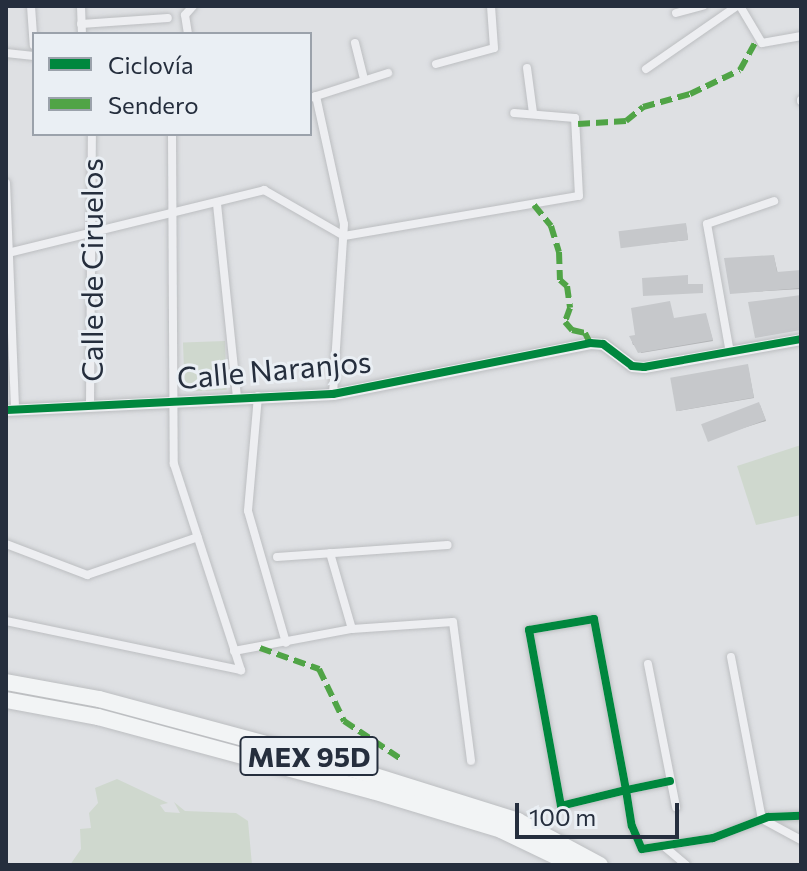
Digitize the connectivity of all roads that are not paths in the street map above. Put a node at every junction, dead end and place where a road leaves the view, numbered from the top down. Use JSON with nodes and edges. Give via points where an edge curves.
{"nodes":[{"id":1,"x":31,"y":6,"type":"edge"},
{"id":2,"x":81,"y":6,"type":"edge"},
{"id":3,"x":193,"y":6,"type":"edge"},
{"id":4,"x":491,"y":6,"type":"edge"},
{"id":5,"x":703,"y":6,"type":"edge"},
{"id":6,"x":739,"y":6,"type":"edge"},
{"id":7,"x":676,"y":13,"type":"dead end"},
{"id":8,"x":168,"y":18,"type":"dead end"},
{"id":9,"x":81,"y":24,"type":"junction"},
{"id":10,"x":33,"y":32,"type":"edge"},
{"id":11,"x":82,"y":32,"type":"edge"},
{"id":12,"x":188,"y":32,"type":"edge"},
{"id":13,"x":801,"y":36,"type":"edge"},
{"id":14,"x":355,"y":43,"type":"dead end"},
{"id":15,"x":6,"y":53,"type":"edge"},
{"id":16,"x":32,"y":56,"type":"edge"},
{"id":17,"x":436,"y":64,"type":"dead end"},
{"id":18,"x":527,"y":68,"type":"dead end"},
{"id":19,"x":646,"y":69,"type":"dead end"},
{"id":20,"x":388,"y":73,"type":"dead end"},
{"id":21,"x":364,"y":80,"type":"junction"},
{"id":22,"x":313,"y":97,"type":"edge"},
{"id":23,"x":514,"y":113,"type":"dead end"},
{"id":24,"x":533,"y":113,"type":"junction"},
{"id":25,"x":92,"y":136,"type":"edge"},
{"id":26,"x":172,"y":136,"type":"edge"},
{"id":27,"x":6,"y":183,"type":"edge"},
{"id":28,"x":774,"y":201,"type":"dead end"},
{"id":29,"x":217,"y":204,"type":"junction"},
{"id":30,"x":173,"y":215,"type":"junction"},
{"id":31,"x":88,"y":234,"type":"junction"},
{"id":32,"x":344,"y":236,"type":"junction"},
{"id":33,"x":8,"y":253,"type":"edge"},
{"id":34,"x":801,"y":339,"type":"edge"},
{"id":35,"x":730,"y":353,"type":"junction"},
{"id":36,"x":333,"y":394,"type":"junction"},
{"id":37,"x":258,"y":396,"type":"junction"},
{"id":38,"x":237,"y":397,"type":"junction"},
{"id":39,"x":178,"y":402,"type":"junction"},
{"id":40,"x":90,"y":406,"type":"junction"},
{"id":41,"x":11,"y":410,"type":"edge"},
{"id":42,"x":198,"y":537,"type":"junction"},
{"id":43,"x":6,"y":544,"type":"edge"},
{"id":44,"x":448,"y":545,"type":"dead end"},
{"id":45,"x":330,"y":553,"type":"junction"},
{"id":46,"x":277,"y":557,"type":"dead end"},
{"id":47,"x":6,"y":621,"type":"edge"},
{"id":48,"x":352,"y":629,"type":"junction"},
{"id":49,"x":286,"y":643,"type":"junction"},
{"id":50,"x":234,"y":651,"type":"junction"},
{"id":51,"x":731,"y":657,"type":"dead end"},
{"id":52,"x":648,"y":664,"type":"dead end"},
{"id":53,"x":6,"y":683,"type":"edge"},
{"id":54,"x":6,"y":701,"type":"edge"},
{"id":55,"x":471,"y":761,"type":"dead end"},
{"id":56,"x":670,"y":781,"type":"junction"},
{"id":57,"x":626,"y":790,"type":"junction"},
{"id":58,"x":676,"y":807,"type":"dead end"},
{"id":59,"x":801,"y":816,"type":"edge"},
{"id":60,"x":762,"y":819,"type":"junction"},
{"id":61,"x":801,"y":840,"type":"edge"},
{"id":62,"x":666,"y":848,"type":"junction"},
{"id":63,"x":566,"y":865,"type":"edge"},
{"id":64,"x":574,"y":865,"type":"edge"},
{"id":65,"x":588,"y":865,"type":"edge"},
{"id":66,"x":600,"y":865,"type":"edge"},
{"id":67,"x":686,"y":865,"type":"edge"}],
"edges":[{"from":1,"to":10,"type":"street"},
{"from":2,"to":9,"type":"street"},
{"from":3,"to":12,"type":"street","via":[[185,15]]},
{"from":4,"to":17,"type":"street","via":[[494,48]]},
{"from":5,"to":7,"type":"street"},
{"from":6,"to":13,"type":"street","via":[[762,43]]},
{"from":6,"to":19,"type":"street"},
{"from":8,"to":9,"type":"street"},
{"from":9,"to":11,"type":"street"},
{"from":14,"to":21,"type":"street"},
{"from":15,"to":16,"type":"street"},
{"from":18,"to":24,"type":"street"},
{"from":20,"to":21,"type":"street"},
{"from":21,"to":22,"type":"street"},
{"from":22,"to":32,"type":"street"},
{"from":23,"to":24,"type":"street"},
{"from":24,"to":32,"type":"street","via":[[571,115],[578,124],[579,196],[573,200]]},
{"from":25,"to":31,"type":"street","name":"Calle de Ciruelos"},
{"from":26,"to":30,"type":"street"},
{"from":27,"to":33,"type":"street"},
{"from":28,"to":35,"type":"street","via":[[707,224]]},
{"from":29,"to":30,"type":"street"},
{"from":29,"to":32,"type":"street","via":[[264,190]]},
{"from":29,"to":38,"type":"street"},
{"from":30,"to":31,"type":"street"},
{"from":30,"to":39,"type":"street"},
{"from":31,"to":33,"type":"street"},
{"from":31,"to":40,"type":"street","name":"Calle de Ciruelos"},
{"from":32,"to":36,"type":"street"},
{"from":33,"to":41,"type":"street"},
{"from":34,"to":35,"type":"street"},
{"from":35,"to":36,"type":"street","name":"Calle Naranjos","via":[[644,367],[632,366],[603,344],[590,343]]},
{"from":36,"to":37,"type":"street","name":"Calle Naranjos"},
{"from":37,"to":38,"type":"street","name":"Calle Naranjos"},
{"from":37,"to":49,"type":"street","via":[[248,511]]},
{"from":38,"to":39,"type":"street","name":"Calle Naranjos"},
{"from":39,"to":40,"type":"street","name":"Calle Naranjos"},
{"from":39,"to":42,"type":"street","via":[[174,464]]},
{"from":40,"to":41,"type":"street","name":"Calle Naranjos"},
{"from":42,"to":43,"type":"street","via":[[87,575]]},
{"from":42,"to":50,"type":"street"},
{"from":44,"to":45,"type":"street"},
{"from":45,"to":46,"type":"street"},
{"from":45,"to":48,"type":"street"},
{"from":47,"to":50,"type":"street","via":[[241,670]]},
{"from":48,"to":49,"type":"street"},
{"from":48,"to":55,"type":"street","via":[[453,622]]},
{"from":49,"to":50,"type":"street"},
{"from":51,"to":60,"type":"street"},
{"from":52,"to":56,"type":"street"},
{"from":53,"to":65,"type":"highway","via":[[113,705],[472,810],[524,829]]},
{"from":53,"to":66,"type":"highway","number":"MEX 95D","via":[[99,699],[327,761],[518,821]]},
{"from":54,"to":63,"type":"highway","via":[[294,776],[482,832]]},
{"from":54,"to":64,"type":"highway","number":"MEX 95D","via":[[98,717],[373,791],[501,830]]},
{"from":56,"to":57,"type":"street"},
{"from":56,"to":58,"type":"street"},
{"from":57,"to":57,"type":"street","via":[[594,619],[529,630],[561,806]]},
{"from":57,"to":62,"type":"street","via":[[642,849]]},
{"from":59,"to":60,"type":"street"},
{"from":60,"to":61,"type":"street"},
{"from":60,"to":62,"type":"street","via":[[732,833]]},
{"from":62,"to":67,"type":"street"}]}
